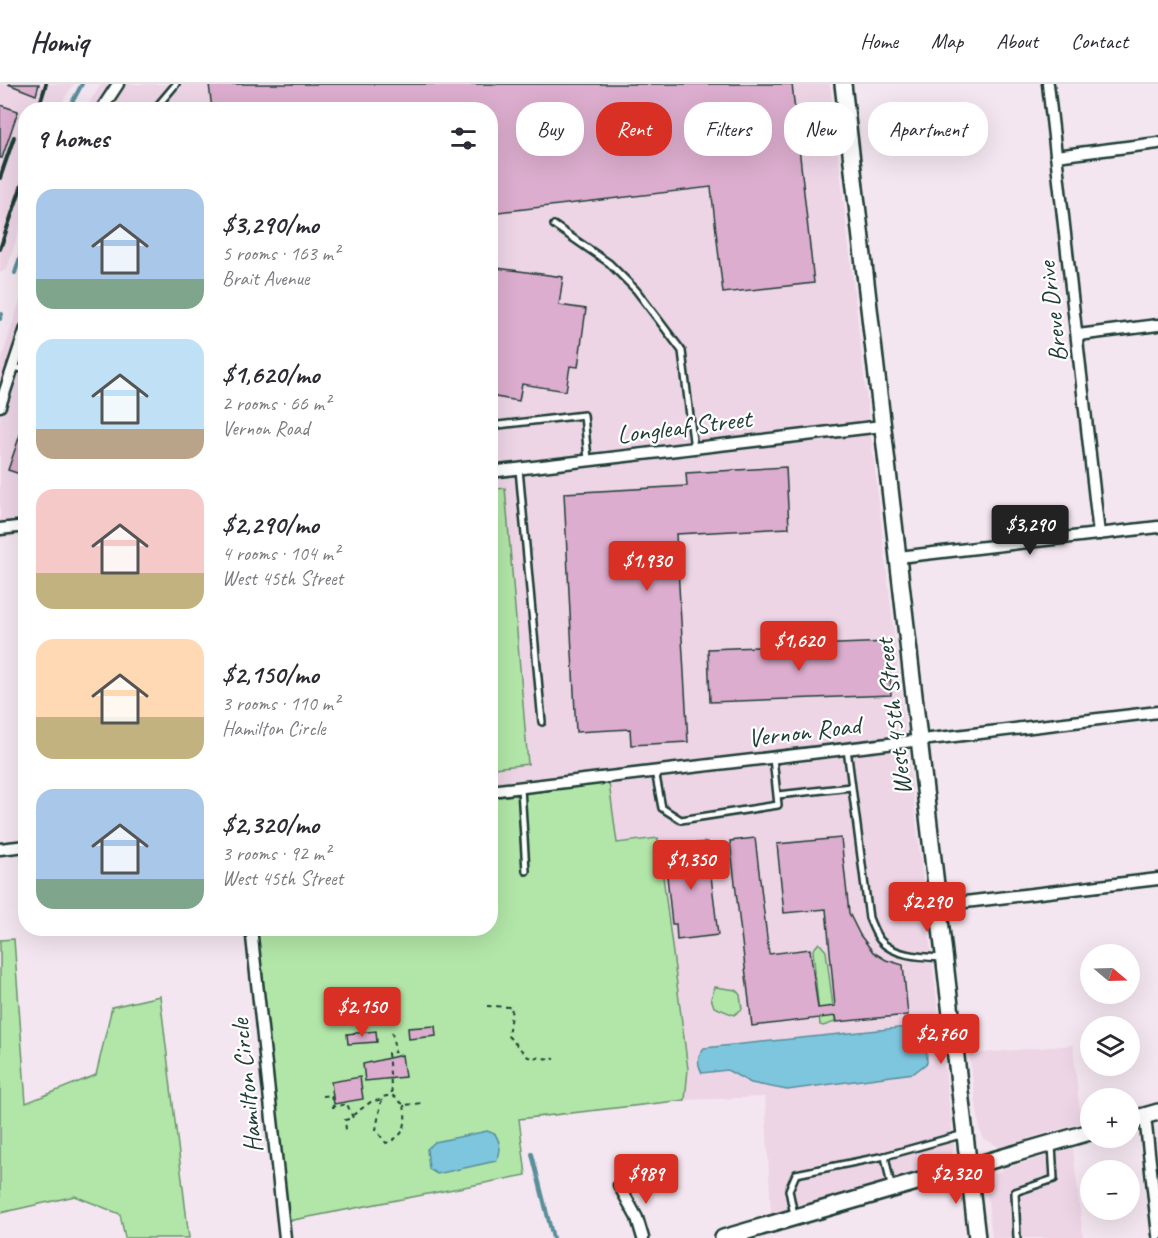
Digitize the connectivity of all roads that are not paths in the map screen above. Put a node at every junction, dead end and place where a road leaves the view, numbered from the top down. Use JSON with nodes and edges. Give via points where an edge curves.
{"nodes":[{"id":1,"x":118,"y":84,"type":"edge"},
{"id":2,"x":176,"y":84,"type":"edge"},
{"id":3,"x":843,"y":84,"type":"edge"},
{"id":4,"x":1048,"y":84,"type":"edge"},
{"id":5,"x":106,"y":102,"type":"edge"},
{"id":6,"x":162,"y":102,"type":"edge"},
{"id":7,"x":1158,"y":143,"type":"edge"},
{"id":8,"x":1056,"y":156,"type":"junction"},
{"id":9,"x":554,"y":225,"type":"dead end"},
{"id":10,"x":1158,"y":325,"type":"edge"},
{"id":11,"x":1078,"y":335,"type":"junction"},
{"id":12,"x":18,"y":350,"type":"edge"},
{"id":13,"x":12,"y":366,"type":"junction"},
{"id":14,"x":18,"y":368,"type":"edge"},
{"id":15,"x":0,"y":406,"type":"edge"},
{"id":16,"x":498,"y":425,"type":"edge"},
{"id":17,"x":882,"y":426,"type":"junction"},
{"id":18,"x":694,"y":448,"type":"junction"},
{"id":19,"x":588,"y":460,"type":"junction"},
{"id":20,"x":519,"y":469,"type":"junction"},
{"id":21,"x":498,"y":471,"type":"edge"},
{"id":22,"x":18,"y":527,"type":"edge"},
{"id":23,"x":1158,"y":527,"type":"edge"},
{"id":24,"x":0,"y":529,"type":"edge"},
{"id":25,"x":1099,"y":534,"type":"junction"},
{"id":26,"x":899,"y":557,"type":"junction"},
{"id":27,"x":1158,"y":712,"type":"edge"},
{"id":28,"x":542,"y":722,"type":"dead end"},
{"id":29,"x":919,"y":741,"type":"junction"},
{"id":30,"x":847,"y":749,"type":"junction"},
{"id":31,"x":774,"y":758,"type":"junction"},
{"id":32,"x":655,"y":771,"type":"junction"},
{"id":33,"x":851,"y":787,"type":"junction"},
{"id":34,"x":521,"y":788,"type":"junction"},
{"id":35,"x":498,"y":790,"type":"edge"},
{"id":36,"x":778,"y":795,"type":"junction"},
{"id":37,"x":18,"y":847,"type":"edge"},
{"id":38,"x":0,"y":849,"type":"edge"},
{"id":39,"x":526,"y":871,"type":"dead end"},
{"id":40,"x":1158,"y":879,"type":"edge"},
{"id":41,"x":940,"y":905,"type":"junction"},
{"id":42,"x":252,"y":936,"type":"edge"},
{"id":43,"x":946,"y":958,"type":"junction"},
{"id":44,"x":1152,"y":1114,"type":"edge"},
{"id":45,"x":965,"y":1133,"type":"junction"},
{"id":46,"x":1080,"y":1135,"type":"edge"},
{"id":47,"x":1052,"y":1144,"type":"junction"},
{"id":48,"x":885,"y":1156,"type":"junction"},
{"id":49,"x":969,"y":1168,"type":"junction"},
{"id":50,"x":619,"y":1185,"type":"dead end"},
{"id":51,"x":892,"y":1191,"type":"junction"},
{"id":52,"x":795,"y":1218,"type":"junction"},
{"id":53,"x":1158,"y":1234,"type":"edge"},
{"id":54,"x":285,"y":1238,"type":"edge"},
{"id":55,"x":643,"y":1238,"type":"edge"},
{"id":56,"x":723,"y":1238,"type":"edge"},
{"id":57,"x":977,"y":1238,"type":"edge"},
{"id":58,"x":1017,"y":1238,"type":"edge"}],
"edges":[{"from":1,"to":5,"type":"street"},
{"from":2,"to":6,"type":"lane"},
{"from":3,"to":17,"type":"street","name":"West 45th Street"},
{"from":4,"to":8,"type":"street","name":"Breve Drive"},
{"from":7,"to":8,"type":"street"},
{"from":8,"to":11,"type":"street","name":"Breve Drive"},
{"from":9,"to":18,"type":"lane","via":[[609,263],[636,290],[682,351]]},
{"from":10,"to":11,"type":"street"},
{"from":11,"to":25,"type":"street","name":"Breve Drive"},
{"from":12,"to":13,"type":"street"},
{"from":13,"to":14,"type":"lane"},
{"from":13,"to":15,"type":"street"},
{"from":16,"to":19,"type":"lane","via":[[584,415]]},
{"from":17,"to":18,"type":"street","name":"Longleaf Street"},
{"from":17,"to":26,"type":"street","name":"West 45th Street"},
{"from":18,"to":19,"type":"street","name":"Longleaf Street"},
{"from":19,"to":20,"type":"street","name":"Longleaf Street"},
{"from":20,"to":21,"type":"street","name":"Longleaf Street"},
{"from":20,"to":28,"type":"lane"},
{"from":22,"to":24,"type":"street"},
{"from":23,"to":25,"type":"street"},
{"from":25,"to":26,"type":"street"},
{"from":26,"to":29,"type":"street","name":"West 45th Street"},
{"from":27,"to":29,"type":"street","name":"Vernon Road"},
{"from":29,"to":30,"type":"street","name":"Vernon Road"},
{"from":29,"to":41,"type":"street","name":"West 45th Street"},
{"from":30,"to":31,"type":"street","name":"Vernon Road"},
{"from":30,"to":33,"type":"lane"},
{"from":31,"to":32,"type":"street","name":"Vernon Road"},
{"from":31,"to":36,"type":"lane"},
{"from":32,"to":34,"type":"street","name":"Vernon Road"},
{"from":32,"to":36,"type":"lane","via":[[662,808],[681,820],[778,805]]},
{"from":33,"to":36,"type":"lane"},
{"from":33,"to":43,"type":"lane","via":[[869,918],[880,941],[916,956]]},
{"from":34,"to":35,"type":"street","name":"Vernon Road"},
{"from":34,"to":39,"type":"lane"},
{"from":37,"to":38,"type":"street"},
{"from":40,"to":41,"type":"street"},
{"from":41,"to":43,"type":"street","name":"West 45th Street"},
{"from":42,"to":54,"type":"street","name":"Hamilton Circle"},
{"from":43,"to":45,"type":"street","name":"West 45th Street"},
{"from":44,"to":53,"type":"street"},
{"from":45,"to":48,"type":"lane"},
{"from":45,"to":49,"type":"street","name":"West 45th Street"},
{"from":46,"to":47,"type":"street"},
{"from":47,"to":49,"type":"street"},
{"from":47,"to":58,"type":"lane","via":[[1054,1179],[1015,1192]]},
{"from":48,"to":51,"type":"lane"},
{"from":48,"to":52,"type":"lane","via":[[796,1174],[789,1190]]},
{"from":49,"to":51,"type":"street"},
{"from":49,"to":57,"type":"street","name":"West 45th Street"},
{"from":50,"to":55,"type":"street"},
{"from":51,"to":52,"type":"street"},
{"from":52,"to":56,"type":"street"}]}
